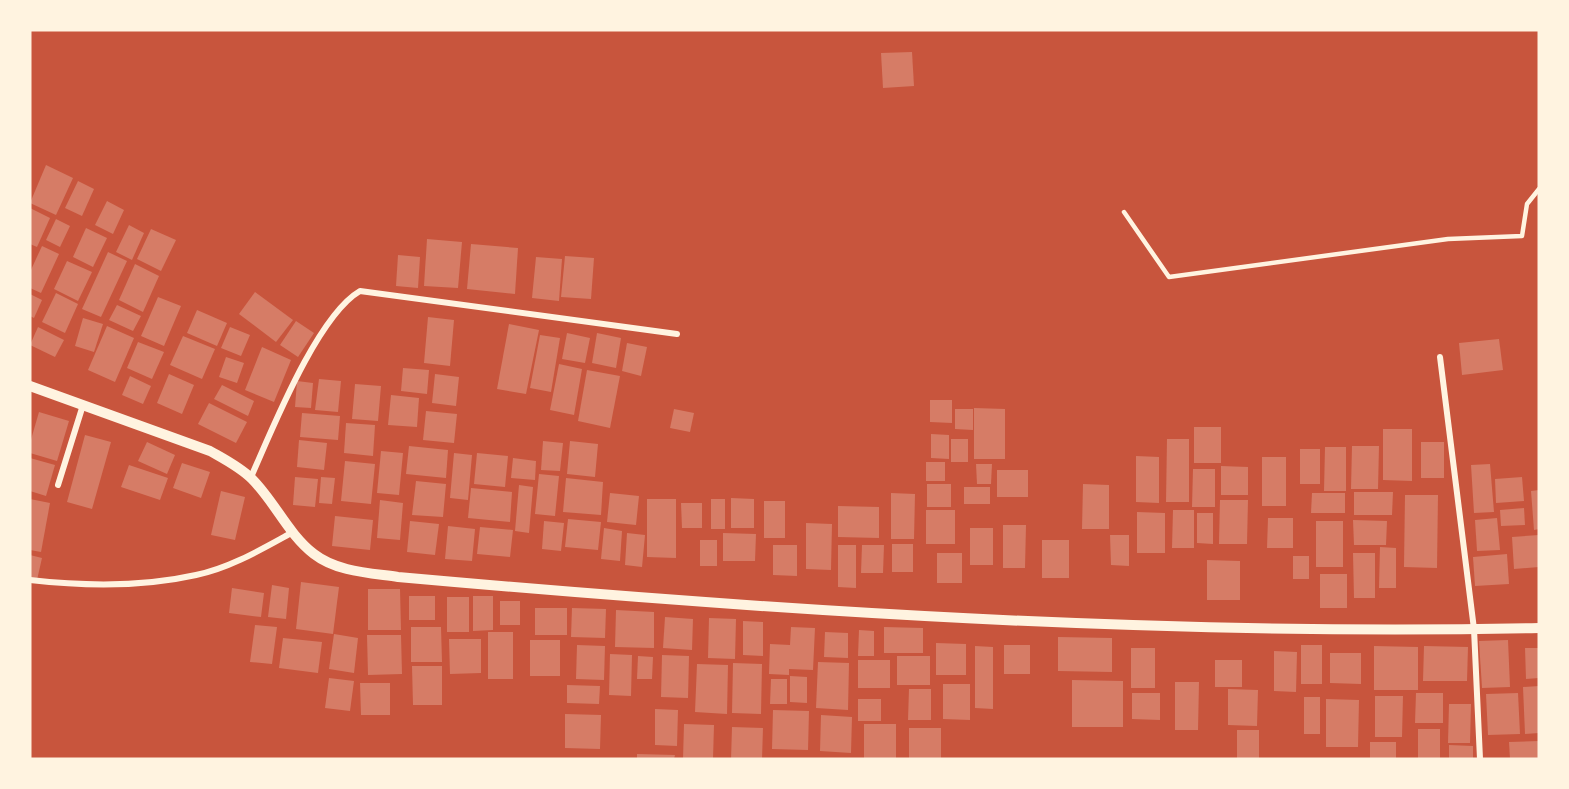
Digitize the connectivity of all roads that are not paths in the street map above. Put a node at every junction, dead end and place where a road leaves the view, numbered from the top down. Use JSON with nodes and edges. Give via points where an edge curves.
{"nodes":[{"id":1,"x":1539,"y":189,"type":"edge"},
{"id":2,"x":1124,"y":212,"type":"dead end"},
{"id":3,"x":677,"y":334,"type":"dead end"},
{"id":4,"x":1440,"y":357,"type":"dead end"},
{"id":5,"x":30,"y":386,"type":"edge"},
{"id":6,"x":84,"y":404,"type":"junction"},
{"id":7,"x":251,"y":477,"type":"junction"},
{"id":8,"x":58,"y":485,"type":"dead end"},
{"id":9,"x":293,"y":532,"type":"junction"},
{"id":10,"x":30,"y":580,"type":"edge"},
{"id":11,"x":1539,"y":628,"type":"edge"},
{"id":12,"x":1473,"y":629,"type":"junction"},
{"id":13,"x":1480,"y":759,"type":"edge"}],
"edges":[{"from":1,"to":2,"type":"lane","via":[[1527,204],[1522,236],[1448,239],[1169,277]]},
{"from":3,"to":7,"type":"street","via":[[360,291],[337,311],[292,383]]},
{"from":4,"to":12,"type":"street"},
{"from":5,"to":6,"type":"street"},
{"from":6,"to":7,"type":"street","via":[[210,451]]},
{"from":6,"to":8,"type":"street"},
{"from":7,"to":9,"type":"street"},
{"from":9,"to":10,"type":"street","via":[[197,575],[132,583]]},
{"from":9,"to":12,"type":"street","via":[[314,554],[333,565],[356,571],[583,594],[804,610],[1126,624]]},
{"from":11,"to":12,"type":"street"},
{"from":12,"to":13,"type":"street"}]}
